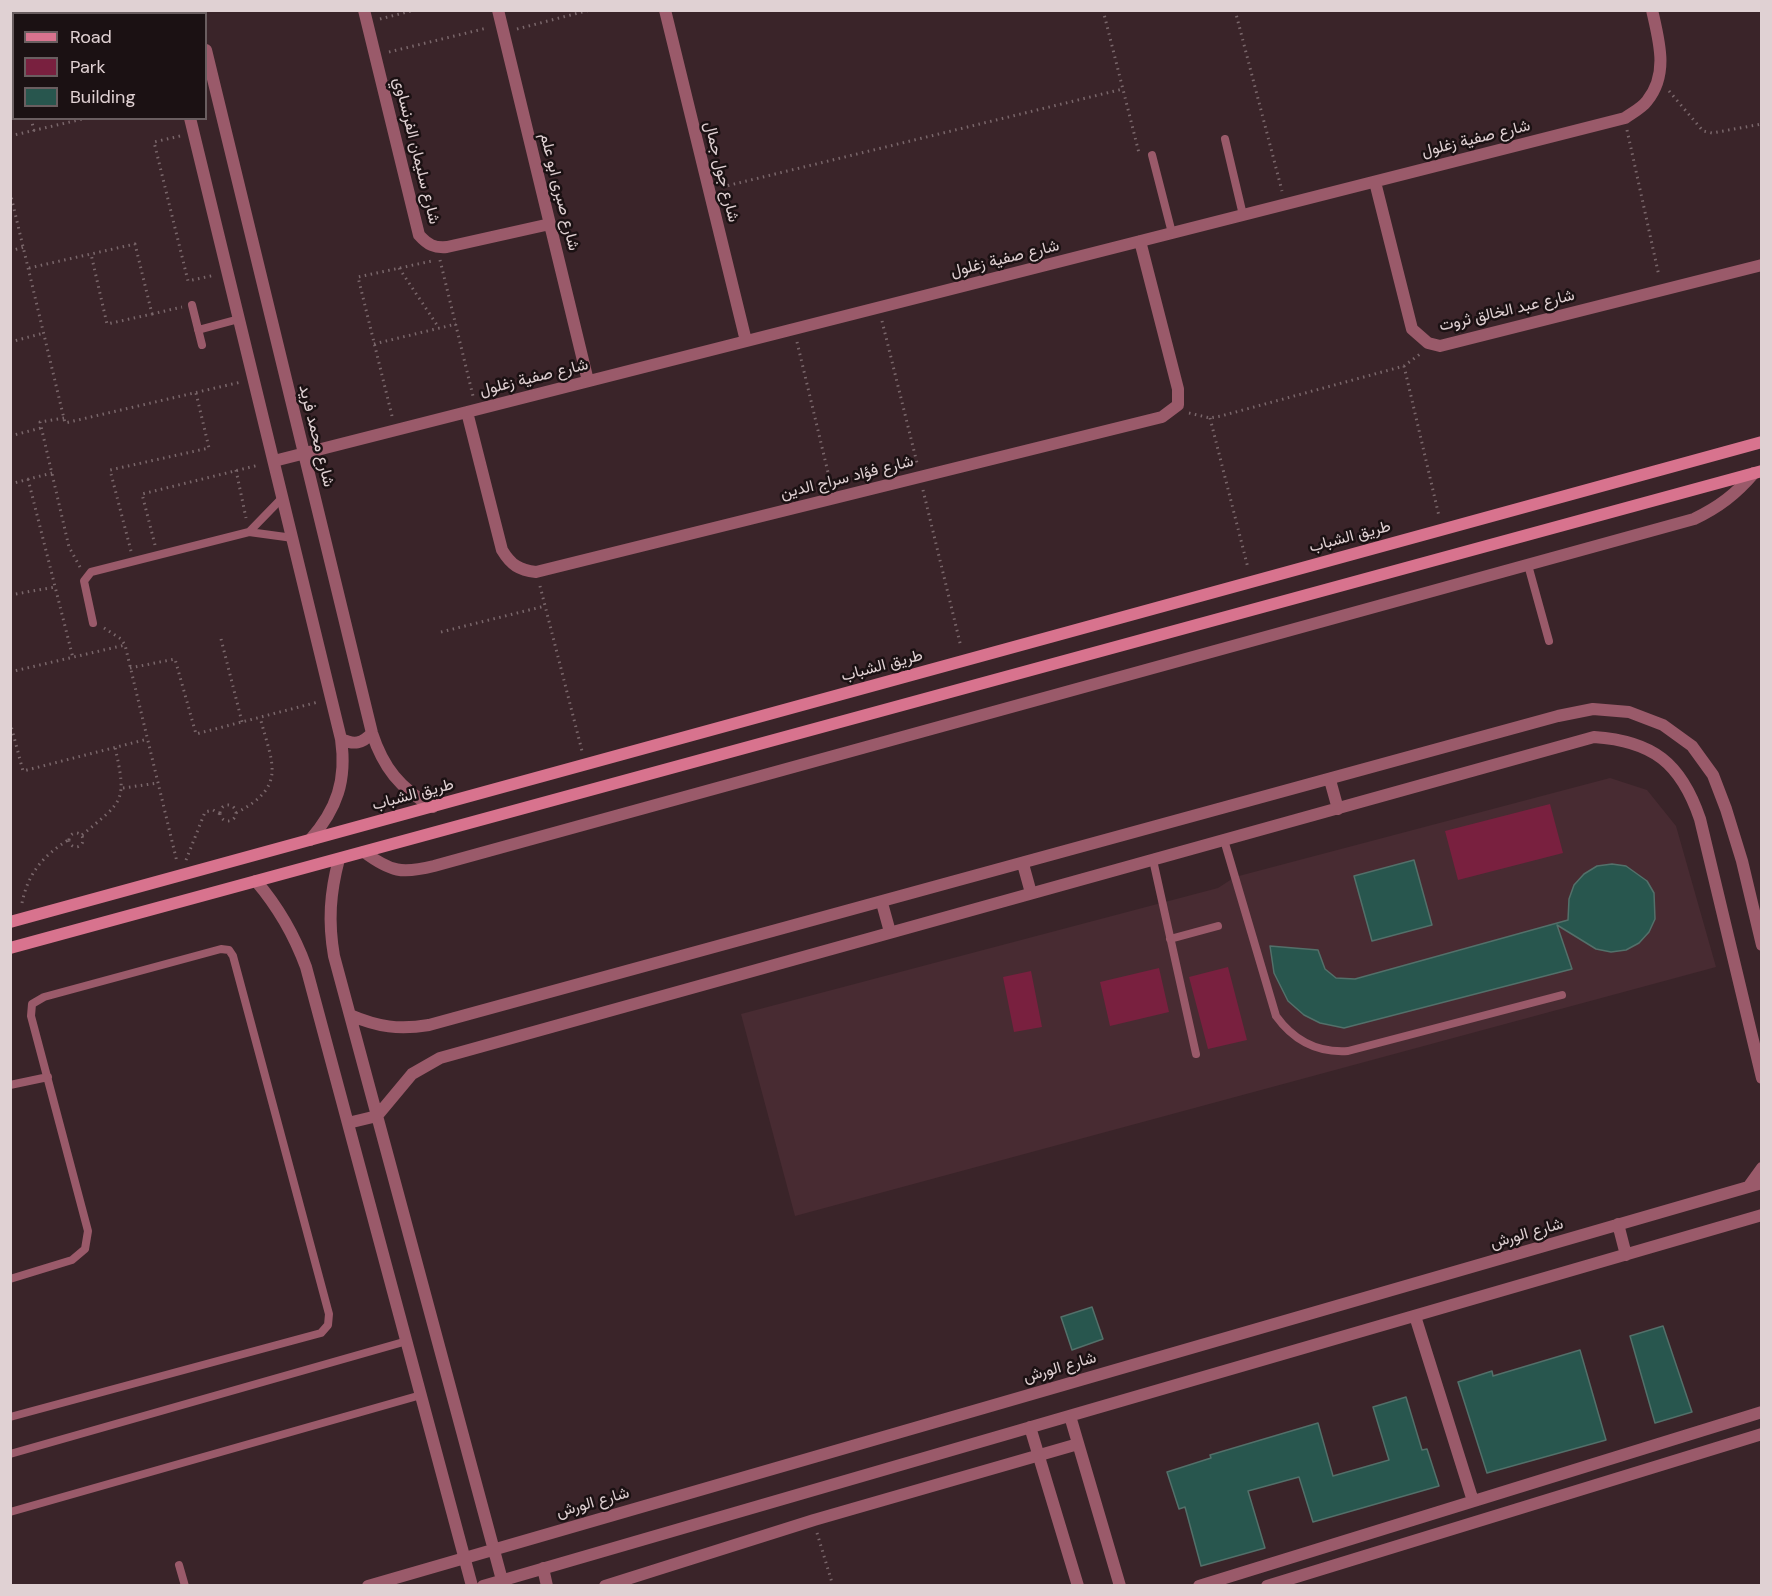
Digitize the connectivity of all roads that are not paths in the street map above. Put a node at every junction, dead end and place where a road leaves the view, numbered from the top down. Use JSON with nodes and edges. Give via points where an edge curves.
{"nodes":[{"id":1,"x":498,"y":10,"type":"edge"},
{"id":2,"x":665,"y":10,"type":"edge"},
{"id":3,"x":1652,"y":10,"type":"edge"},
{"id":4,"x":366,"y":16,"type":"edge"},
{"id":5,"x":207,"y":54,"type":"edge"},
{"id":6,"x":191,"y":120,"type":"edge"},
{"id":7,"x":1225,"y":139,"type":"dead end"},
{"id":8,"x":1152,"y":155,"type":"dead end"},
{"id":9,"x":1375,"y":182,"type":"junction"},
{"id":10,"x":1243,"y":215,"type":"junction"},
{"id":11,"x":550,"y":224,"type":"junction"},
{"id":12,"x":1172,"y":233,"type":"junction"},
{"id":13,"x":1140,"y":241,"type":"junction"},
{"id":14,"x":1761,"y":265,"type":"edge"},
{"id":15,"x":192,"y":305,"type":"road end"},
{"id":16,"x":239,"y":320,"type":"junction"},
{"id":17,"x":198,"y":330,"type":"junction"},
{"id":18,"x":746,"y":341,"type":"junction"},
{"id":19,"x":202,"y":345,"type":"dead end"},
{"id":20,"x":588,"y":381,"type":"junction"},
{"id":21,"x":472,"y":411,"type":"junction"},
{"id":22,"x":1761,"y":442,"type":"edge"},
{"id":23,"x":303,"y":453,"type":"junction"},
{"id":24,"x":274,"y":461,"type":"junction"},
{"id":25,"x":1758,"y":472,"type":"edge"},
{"id":26,"x":283,"y":497,"type":"junction"},
{"id":27,"x":249,"y":532,"type":"junction"},
{"id":28,"x":293,"y":538,"type":"junction"},
{"id":29,"x":1528,"y":565,"type":"junction"},
{"id":30,"x":93,"y":623,"type":"road end"},
{"id":31,"x":1549,"y":640,"type":"dead end"},
{"id":32,"x":372,"y":733,"type":"junction"},
{"id":33,"x":341,"y":739,"type":"junction"},
{"id":34,"x":1330,"y":780,"type":"junction"},
{"id":35,"x":433,"y":807,"type":"junction"},
{"id":36,"x":1338,"y":809,"type":"junction"},
{"id":37,"x":310,"y":840,"type":"junction"},
{"id":38,"x":1224,"y":840,"type":"junction"},
{"id":39,"x":364,"y":852,"type":"junction"},
{"id":40,"x":339,"y":859,"type":"junction"},
{"id":41,"x":1152,"y":860,"type":"junction"},
{"id":42,"x":1023,"y":864,"type":"junction"},
{"id":43,"x":256,"y":881,"type":"junction"},
{"id":44,"x":1031,"y":893,"type":"junction"},
{"id":45,"x":882,"y":903,"type":"junction"},
{"id":46,"x":14,"y":921,"type":"edge"},
{"id":47,"x":1218,"y":926,"type":"dead end"},
{"id":48,"x":890,"y":932,"type":"junction"},
{"id":49,"x":1170,"y":939,"type":"junction"},
{"id":50,"x":1761,"y":945,"type":"edge"},
{"id":51,"x":10,"y":948,"type":"edge"},
{"id":52,"x":1562,"y":995,"type":"dead end"},
{"id":53,"x":350,"y":1015,"type":"junction"},
{"id":54,"x":1196,"y":1054,"type":"dead end"},
{"id":55,"x":48,"y":1077,"type":"junction"},
{"id":56,"x":1761,"y":1078,"type":"edge"},
{"id":57,"x":10,"y":1085,"type":"edge"},
{"id":58,"x":377,"y":1116,"type":"junction"},
{"id":59,"x":348,"y":1123,"type":"junction"},
{"id":60,"x":1761,"y":1168,"type":"edge"},
{"id":61,"x":1755,"y":1185,"type":"edge"},
{"id":62,"x":1761,"y":1215,"type":"edge"},
{"id":63,"x":1618,"y":1224,"type":"junction"},
{"id":64,"x":1626,"y":1255,"type":"junction"},
{"id":65,"x":10,"y":1279,"type":"edge"},
{"id":66,"x":1415,"y":1316,"type":"junction"},
{"id":67,"x":406,"y":1341,"type":"junction"},
{"id":68,"x":421,"y":1395,"type":"junction"},
{"id":69,"x":1761,"y":1412,"type":"edge"},
{"id":70,"x":1070,"y":1416,"type":"junction"},
{"id":71,"x":10,"y":1417,"type":"edge"},
{"id":72,"x":1030,"y":1427,"type":"junction"},
{"id":73,"x":1761,"y":1434,"type":"edge"},
{"id":74,"x":1078,"y":1444,"type":"junction"},
{"id":75,"x":10,"y":1454,"type":"edge"},
{"id":76,"x":1039,"y":1455,"type":"junction"},
{"id":77,"x":1473,"y":1501,"type":"junction"},
{"id":78,"x":10,"y":1512,"type":"edge"},
{"id":79,"x":494,"y":1549,"type":"junction"},
{"id":80,"x":465,"y":1557,"type":"junction"},
{"id":81,"x":179,"y":1565,"type":"dead end"},
{"id":82,"x":543,"y":1568,"type":"junction"},
{"id":83,"x":502,"y":1580,"type":"junction"},
{"id":84,"x":185,"y":1586,"type":"edge"},
{"id":85,"x":368,"y":1586,"type":"edge"},
{"id":86,"x":472,"y":1586,"type":"edge"},
{"id":87,"x":483,"y":1586,"type":"edge"},
{"id":88,"x":547,"y":1586,"type":"edge"},
{"id":89,"x":605,"y":1586,"type":"edge"},
{"id":90,"x":1078,"y":1586,"type":"edge"},
{"id":91,"x":1120,"y":1586,"type":"edge"},
{"id":92,"x":1199,"y":1586,"type":"edge"},
{"id":93,"x":1267,"y":1586,"type":"edge"}],
"edges":[{"from":1,"to":11,"type":"street","name":"شارع صبرى ابو علم"},
{"from":2,"to":18,"type":"street","name":"شارع جول جمال"},
{"from":3,"to":9,"type":"street","name":"شارع صفية زغلول","via":[[1662,53],[1659,79],[1647,102],[1624,118]]},
{"from":4,"to":11,"type":"street","name":"شارع سليمان الفرنساوي","via":[[419,235],[426,243],[438,254]]},
{"from":5,"to":23,"type":"street","name":"شارع محمد فريد"},
{"from":6,"to":16,"type":"street"},
{"from":7,"to":10,"type":"lane"},
{"from":8,"to":12,"type":"lane"},
{"from":9,"to":10,"type":"street","name":"شارع صفية زغلول"},
{"from":9,"to":14,"type":"street","name":"شارع عبد الخالق ثروت","via":[[1413,329],[1428,343],[1440,346]]},
{"from":10,"to":12,"type":"street","name":"شارع صفية زغلول"},
{"from":11,"to":20,"type":"street","name":"شارع صبرى ابو علم"},
{"from":12,"to":13,"type":"street","name":"شارع صفية زغلول"},
{"from":13,"to":18,"type":"street","name":"شارع صفية زغلول"},
{"from":13,"to":21,"type":"street","name":"شارع فؤاد سراج الدين","via":[[1178,389],[1178,405],[1162,417],[537,572],[509,563],[502,550]]},
{"from":15,"to":17,"type":"lane"},
{"from":16,"to":17,"type":"lane"},
{"from":16,"to":24,"type":"street"},
{"from":17,"to":19,"type":"lane"},
{"from":18,"to":20,"type":"street","name":"شارع صفية زغلول"},
{"from":20,"to":21,"type":"street","name":"شارع صفية زغلول"},
{"from":21,"to":23,"type":"street","name":"شارع صفية زغلول"},
{"from":22,"to":35,"type":"street","name":"طريق الشباب"},
{"from":23,"to":24,"type":"street","name":"شارع صفية زغلول"},
{"from":23,"to":32,"type":"street","name":"شارع محمد فريد"},
{"from":24,"to":26,"type":"street"},
{"from":25,"to":29,"type":"street","via":[[1718,508],[1694,519]]},
{"from":25,"to":39,"type":"street"},
{"from":26,"to":27,"type":"lane"},
{"from":26,"to":28,"type":"street"},
{"from":27,"to":28,"type":"lane"},
{"from":27,"to":30,"type":"lane","via":[[87,574],[84,581]]},
{"from":28,"to":33,"type":"street"},
{"from":29,"to":31,"type":"lane"},
{"from":29,"to":39,"type":"street","via":[[410,872],[384,867]]},
{"from":32,"to":33,"type":"street","via":[[358,743]]},
{"from":32,"to":35,"type":"street","name":"شارع محمد فريد","via":[[382,760],[400,784]]},
{"from":33,"to":37,"type":"street","via":[[344,761],[336,804]]},
{"from":34,"to":36,"type":"street"},
{"from":34,"to":42,"type":"street"},
{"from":34,"to":50,"type":"street","via":[[1593,709],[1629,712],[1663,725],[1692,747],[1713,775],[1735,835]]},
{"from":35,"to":37,"type":"street","name":"طريق الشباب"},
{"from":36,"to":38,"type":"street"},
{"from":36,"to":56,"type":"street","via":[[1594,737],[1623,739],[1650,750],[1674,768],[1691,791]]},
{"from":37,"to":46,"type":"street","name":"طريق الشباب"},
{"from":38,"to":41,"type":"street"},
{"from":38,"to":52,"type":"lane","via":[[1276,1016],[1305,1044],[1328,1051],[1348,1051]]},
{"from":39,"to":40,"type":"street"},
{"from":40,"to":43,"type":"street"},
{"from":40,"to":53,"type":"street","via":[[331,891],[329,924]]},
{"from":41,"to":44,"type":"street"},
{"from":41,"to":49,"type":"lane"},
{"from":42,"to":44,"type":"street"},
{"from":42,"to":45,"type":"street"},
{"from":43,"to":51,"type":"street"},
{"from":43,"to":59,"type":"street","via":[[295,936]]},
{"from":44,"to":48,"type":"street"},
{"from":45,"to":48,"type":"street"},
{"from":45,"to":53,"type":"street","via":[[429,1025],[402,1030],[375,1026]]},
{"from":47,"to":49,"type":"lane"},
{"from":48,"to":58,"type":"street","via":[[440,1058],[412,1074]]},
{"from":49,"to":54,"type":"lane"},
{"from":53,"to":58,"type":"street"},
{"from":55,"to":57,"type":"lane"},
{"from":55,"to":65,"type":"lane","via":[[88,1231],[85,1249],[72,1260]]},
{"from":55,"to":71,"type":"lane","via":[[31,1016],[32,1004],[44,997],[229,950],[234,956],[329,1314],[328,1325],[321,1333]]},
{"from":58,"to":59,"type":"street"},
{"from":58,"to":79,"type":"street"},
{"from":59,"to":67,"type":"street"},
{"from":60,"to":61,"type":"street"},
{"from":61,"to":63,"type":"street","name":"شارع الورش"},
{"from":62,"to":64,"type":"street"},
{"from":63,"to":64,"type":"street"},
{"from":63,"to":79,"type":"street","name":"شارع الورش"},
{"from":64,"to":66,"type":"street"},
{"from":66,"to":70,"type":"street"},
{"from":66,"to":77,"type":"street"},
{"from":67,"to":68,"type":"street"},
{"from":67,"to":75,"type":"lane"},
{"from":68,"to":78,"type":"lane"},
{"from":68,"to":80,"type":"street"},
{"from":69,"to":77,"type":"street"},
{"from":70,"to":72,"type":"street"},
{"from":70,"to":74,"type":"street"},
{"from":72,"to":76,"type":"street"},
{"from":72,"to":82,"type":"street"},
{"from":73,"to":93,"type":"street"},
{"from":74,"to":76,"type":"street"},
{"from":74,"to":91,"type":"street"},
{"from":76,"to":89,"type":"street"},
{"from":76,"to":90,"type":"street"},
{"from":77,"to":92,"type":"street"},
{"from":79,"to":80,"type":"street","name":"شارع الورش"},
{"from":79,"to":83,"type":"street"},
{"from":80,"to":85,"type":"street","name":"شارع الورش"},
{"from":80,"to":86,"type":"street"},
{"from":81,"to":84,"type":"lane"},
{"from":82,"to":83,"type":"street"},
{"from":82,"to":88,"type":"street"},
{"from":83,"to":87,"type":"street"}]}
